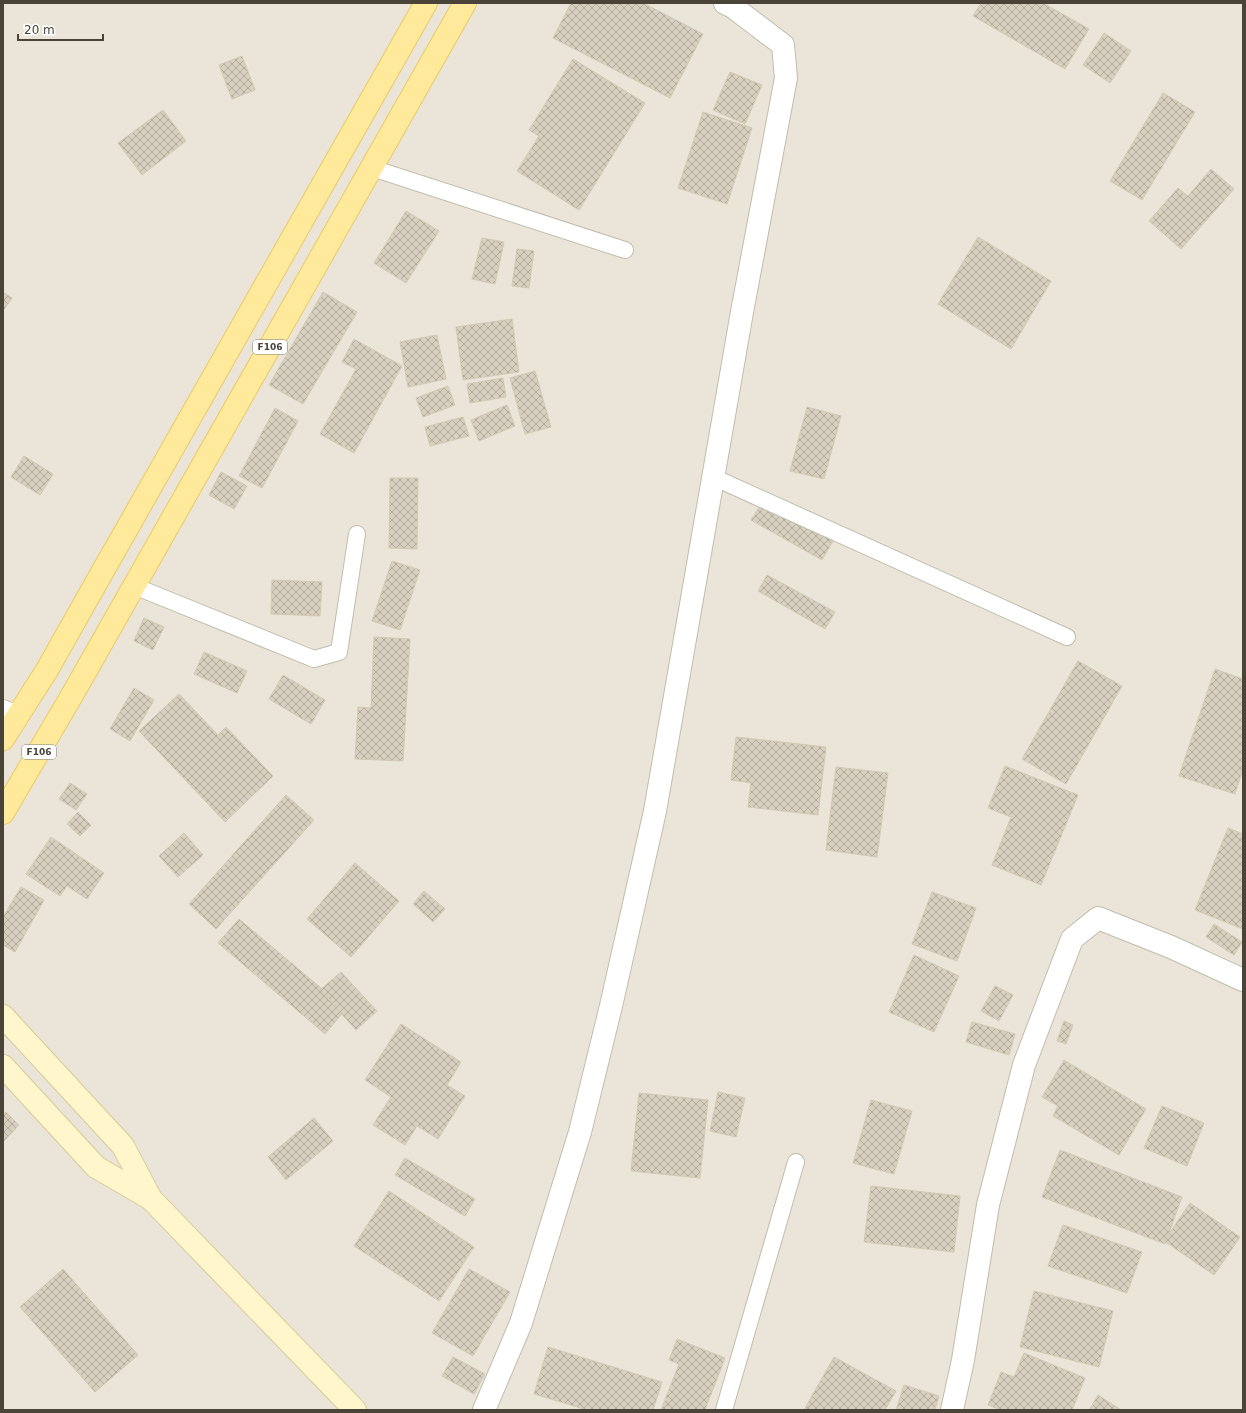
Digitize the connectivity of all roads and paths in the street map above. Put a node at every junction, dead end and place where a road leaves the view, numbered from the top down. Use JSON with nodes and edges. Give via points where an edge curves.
{"nodes":[{"id":1,"x":426,"y":3,"type":"edge"},
{"id":2,"x":465,"y":3,"type":"edge"},
{"id":3,"x":725,"y":3,"type":"edge"},
{"id":4,"x":372,"y":168,"type":"junction"},
{"id":5,"x":625,"y":250,"type":"dead end"},
{"id":6,"x":713,"y":477,"type":"junction"},
{"id":7,"x":357,"y":534,"type":"dead end"},
{"id":8,"x":134,"y":586,"type":"junction"},
{"id":9,"x":1067,"y":637,"type":"dead end"},
{"id":10,"x":10,"y":711,"type":"edge"},
{"id":11,"x":3,"y":739,"type":"edge"},
{"id":12,"x":3,"y":813,"type":"edge"},
{"id":13,"x":1243,"y":980,"type":"edge"},
{"id":14,"x":3,"y":1016,"type":"edge"},
{"id":15,"x":3,"y":1066,"type":"edge"},
{"id":16,"x":796,"y":1162,"type":"dead end"},
{"id":17,"x":151,"y":1199,"type":"junction"},
{"id":18,"x":355,"y":1410,"type":"edge"},
{"id":19,"x":484,"y":1410,"type":"edge"},
{"id":20,"x":724,"y":1410,"type":"edge"},
{"id":21,"x":952,"y":1410,"type":"edge"}],
"edges":[{"from":1,"to":10,"type":"main road","via":[[47,670]]},
{"from":2,"to":4,"type":"main road","number":"F106"},
{"from":3,"to":6,"type":"street","via":[[783,44],[786,78]]},
{"from":4,"to":5,"type":"lane"},
{"from":4,"to":8,"type":"main road","number":"F106"},
{"from":6,"to":9,"type":"lane"},
{"from":6,"to":19,"type":"street","via":[[655,811],[611,1006],[580,1132],[523,1316]]},
{"from":7,"to":8,"type":"lane","via":[[339,652],[314,659]]},
{"from":8,"to":12,"type":"main road","number":"F106"},
{"from":10,"to":11,"type":"main road"},
{"from":13,"to":21,"type":"street","via":[[1171,947],[1098,918],[1072,939],[1024,1065],[990,1198],[963,1360]]},
{"from":14,"to":17,"type":"main road","via":[[123,1146]]},
{"from":15,"to":17,"type":"main road","via":[[96,1167]]},
{"from":16,"to":20,"type":"lane"},
{"from":17,"to":18,"type":"main road"}]}
